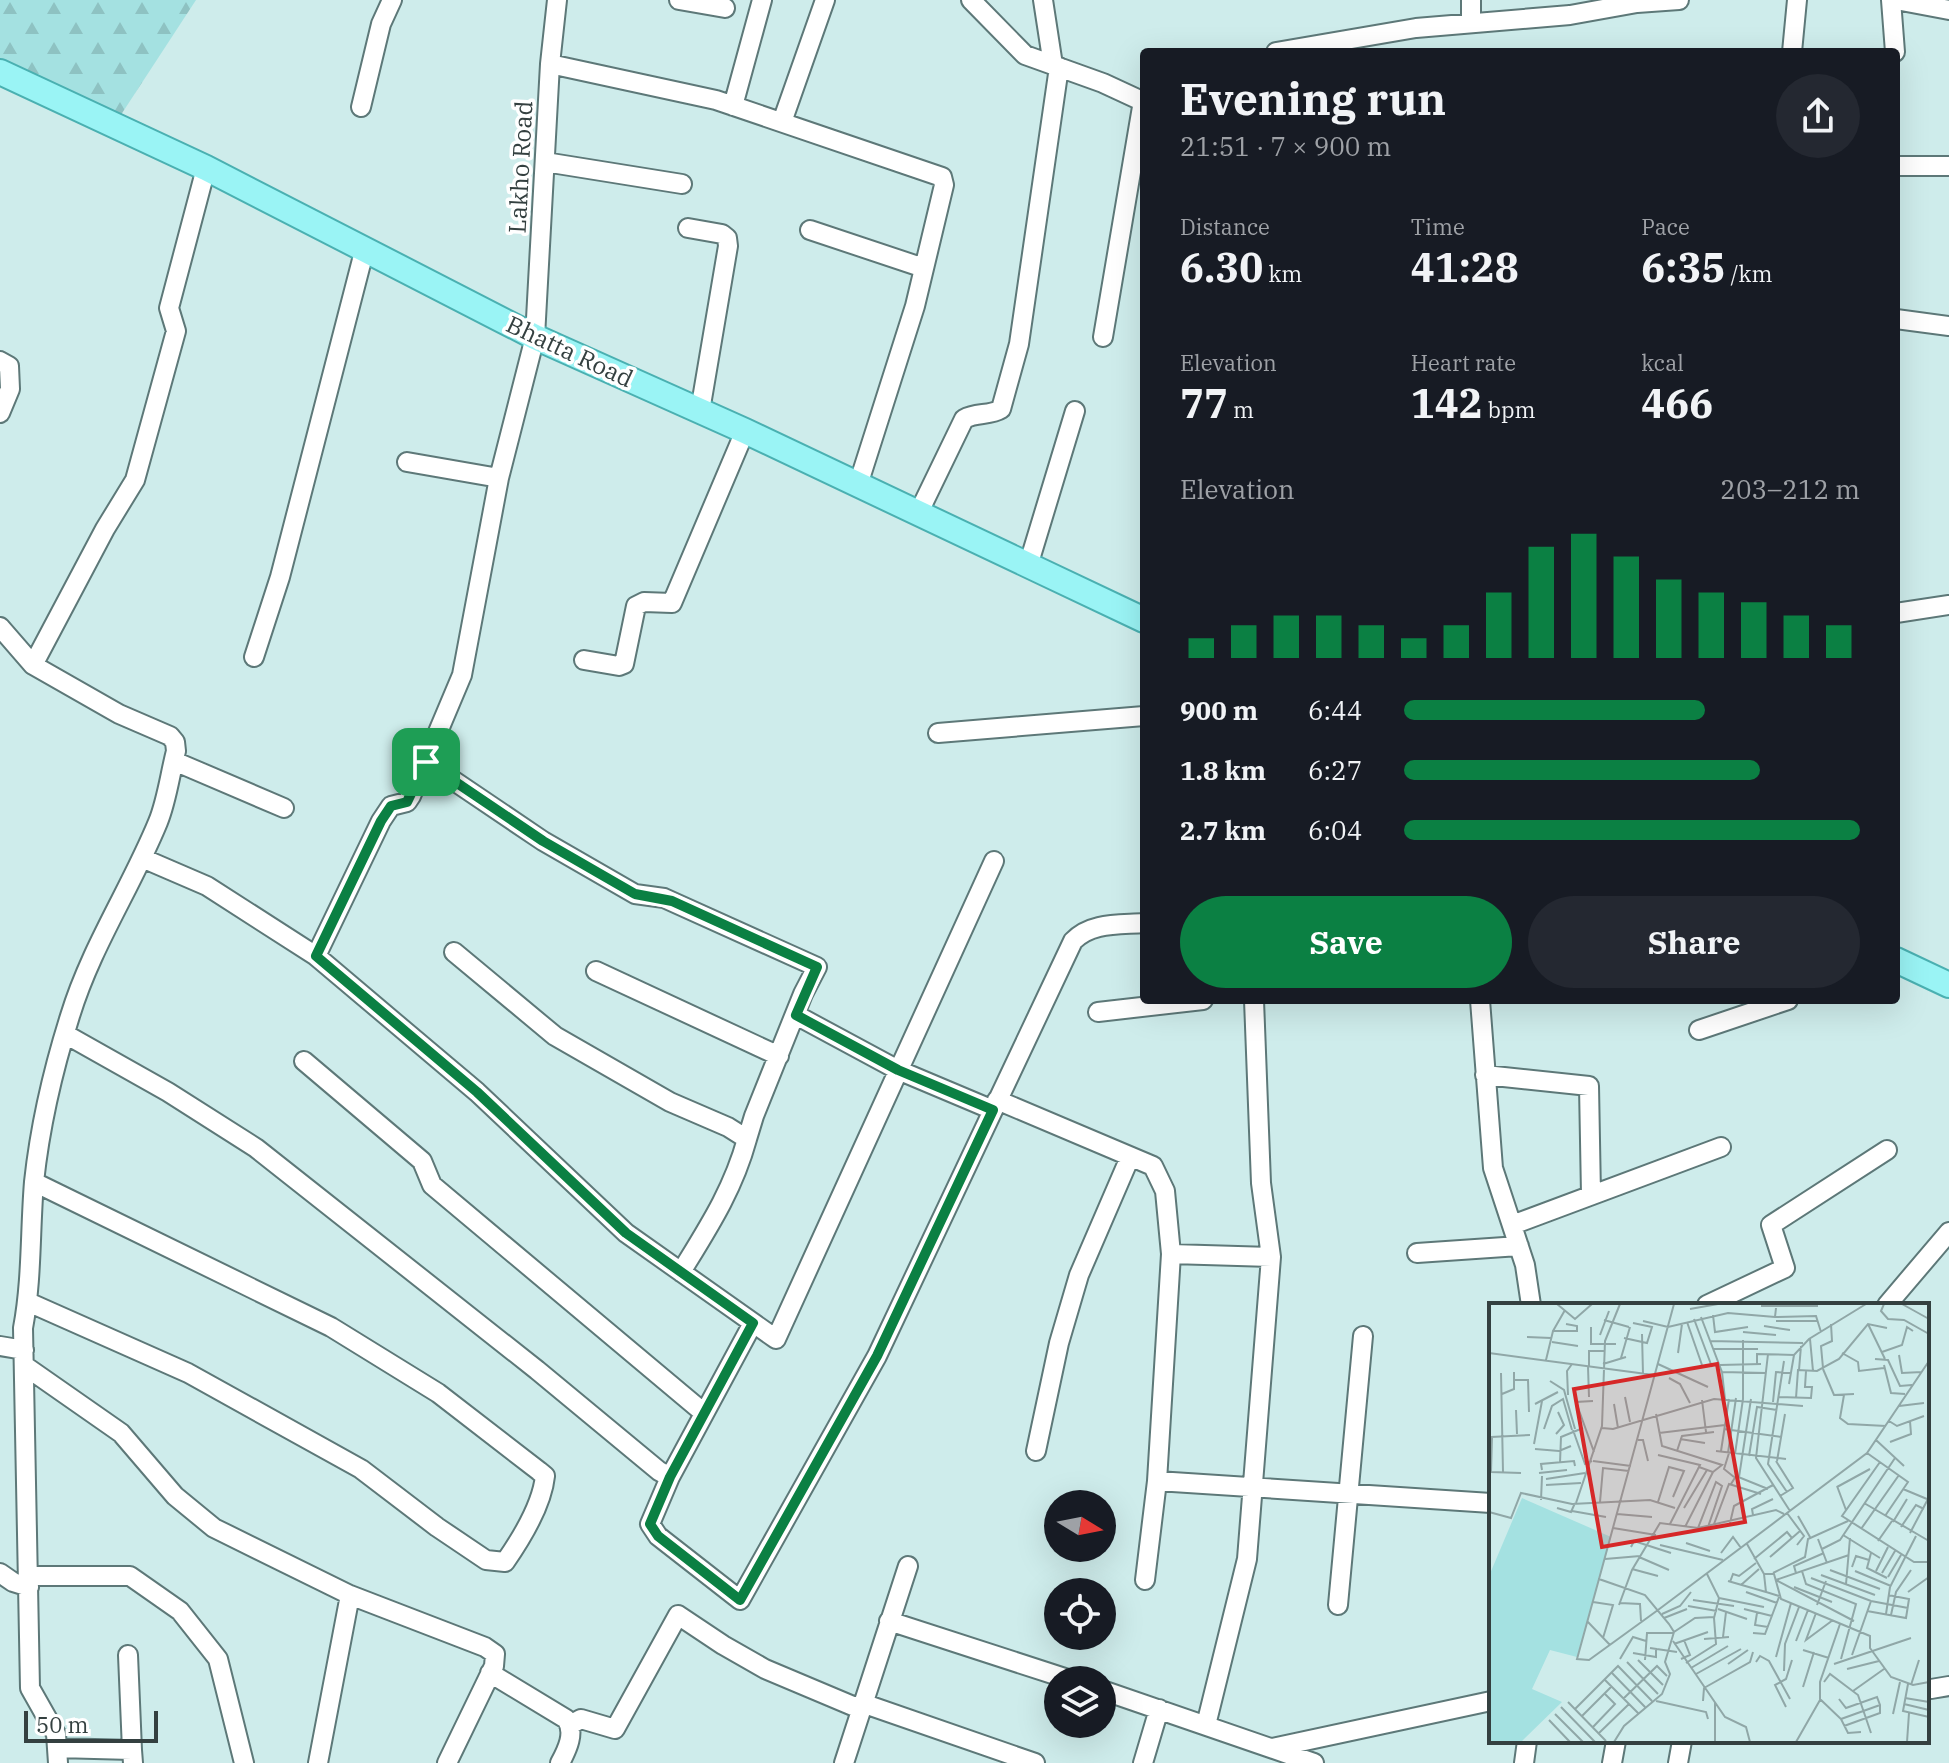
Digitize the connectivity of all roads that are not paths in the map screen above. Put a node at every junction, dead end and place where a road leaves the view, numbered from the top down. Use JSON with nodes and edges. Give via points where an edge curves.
{"nodes":[{"id":1,"x":392,"y":0,"type":"edge"},
{"id":2,"x":557,"y":0,"type":"edge"},
{"id":3,"x":679,"y":0,"type":"edge"},
{"id":4,"x":762,"y":0,"type":"edge"},
{"id":5,"x":825,"y":0,"type":"edge"},
{"id":6,"x":971,"y":0,"type":"edge"},
{"id":7,"x":1043,"y":0,"type":"edge"},
{"id":8,"x":1471,"y":0,"type":"edge"},
{"id":9,"x":1679,"y":0,"type":"edge"},
{"id":10,"x":1797,"y":0,"type":"edge"},
{"id":11,"x":1894,"y":0,"type":"edge"},
{"id":12,"x":725,"y":8,"type":"dead end"},
{"id":13,"x":1949,"y":10,"type":"edge"},
{"id":14,"x":1471,"y":23,"type":"junction"},
{"id":15,"x":1299,"y":48,"type":"edge"},
{"id":16,"x":1792,"y":48,"type":"edge"},
{"id":17,"x":1895,"y":48,"type":"edge"},
{"id":18,"x":550,"y":64,"type":"junction"},
{"id":19,"x":1056,"y":66,"type":"junction"},
{"id":20,"x":0,"y":72,"type":"edge"},
{"id":21,"x":1140,"y":100,"type":"edge"},
{"id":22,"x":733,"y":106,"type":"junction"},
{"id":23,"x":361,"y":107,"type":"dead end"},
{"id":24,"x":782,"y":122,"type":"junction"},
{"id":25,"x":1140,"y":125,"type":"edge"},
{"id":26,"x":545,"y":162,"type":"junction"},
{"id":27,"x":1900,"y":166,"type":"edge"},
{"id":28,"x":1949,"y":166,"type":"edge"},
{"id":29,"x":206,"y":168,"type":"junction"},
{"id":30,"x":682,"y":184,"type":"dead end"},
{"id":31,"x":688,"y":228,"type":"dead end"},
{"id":32,"x":810,"y":230,"type":"dead end"},
{"id":33,"x":365,"y":248,"type":"junction"},
{"id":34,"x":924,"y":268,"type":"junction"},
{"id":35,"x":1900,"y":320,"type":"edge"},
{"id":36,"x":1949,"y":326,"type":"edge"},
{"id":37,"x":535,"y":337,"type":"junction"},
{"id":38,"x":1103,"y":337,"type":"dead end"},
{"id":39,"x":0,"y":361,"type":"edge"},
{"id":40,"x":700,"y":411,"type":"junction"},
{"id":41,"x":1075,"y":411,"type":"dead end"},
{"id":42,"x":0,"y":413,"type":"edge"},
{"id":43,"x":745,"y":431,"type":"junction"},
{"id":44,"x":407,"y":462,"type":"dead end"},
{"id":45,"x":499,"y":478,"type":"junction"},
{"id":46,"x":858,"y":485,"type":"junction"},
{"id":47,"x":918,"y":514,"type":"junction"},
{"id":48,"x":1028,"y":566,"type":"junction"},
{"id":49,"x":1949,"y":605,"type":"edge"},
{"id":50,"x":1900,"y":612,"type":"edge"},
{"id":51,"x":1140,"y":618,"type":"edge"},
{"id":52,"x":0,"y":627,"type":"edge"},
{"id":53,"x":254,"y":657,"type":"dead end"},
{"id":54,"x":584,"y":660,"type":"dead end"},
{"id":55,"x":33,"y":665,"type":"junction"},
{"id":56,"x":1140,"y":716,"type":"edge"},
{"id":57,"x":938,"y":733,"type":"dead end"},
{"id":58,"x":174,"y":761,"type":"junction"},
{"id":59,"x":426,"y":762,"type":"junction"},
{"id":60,"x":284,"y":808,"type":"dead end"},
{"id":61,"x":142,"y":858,"type":"junction"},
{"id":62,"x":994,"y":861,"type":"dead end"},
{"id":63,"x":1140,"y":923,"type":"edge"},
{"id":64,"x":454,"y":952,"type":"dead end"},
{"id":65,"x":316,"y":956,"type":"junction"},
{"id":66,"x":1900,"y":962,"type":"edge"},
{"id":67,"x":596,"y":971,"type":"dead end"},
{"id":68,"x":1949,"y":985,"type":"edge"},
{"id":69,"x":1168,"y":1004,"type":"edge"},
{"id":70,"x":1254,"y":1004,"type":"edge"},
{"id":71,"x":1480,"y":1004,"type":"edge"},
{"id":72,"x":1776,"y":1004,"type":"edge"},
{"id":73,"x":1098,"y":1012,"type":"dead end"},
{"id":74,"x":796,"y":1015,"type":"junction"},
{"id":75,"x":1699,"y":1030,"type":"dead end"},
{"id":76,"x":65,"y":1034,"type":"junction"},
{"id":77,"x":779,"y":1056,"type":"junction"},
{"id":78,"x":304,"y":1061,"type":"dead end"},
{"id":79,"x":898,"y":1070,"type":"junction"},
{"id":80,"x":1485,"y":1075,"type":"junction"},
{"id":81,"x":995,"y":1105,"type":"junction"},
{"id":82,"x":747,"y":1139,"type":"junction"},
{"id":83,"x":1721,"y":1147,"type":"dead end"},
{"id":84,"x":1887,"y":1150,"type":"dead end"},
{"id":85,"x":1130,"y":1157,"type":"junction"},
{"id":86,"x":34,"y":1182,"type":"junction"},
{"id":87,"x":1591,"y":1195,"type":"junction"},
{"id":88,"x":1512,"y":1225,"type":"junction"},
{"id":89,"x":1949,"y":1232,"type":"edge"},
{"id":90,"x":1519,"y":1246,"type":"junction"},
{"id":91,"x":1417,"y":1253,"type":"dead end"},
{"id":92,"x":1171,"y":1254,"type":"junction"},
{"id":93,"x":1271,"y":1257,"type":"junction"},
{"id":94,"x":681,"y":1272,"type":"junction"},
{"id":95,"x":28,"y":1302,"type":"junction"},
{"id":96,"x":1531,"y":1303,"type":"edge"},
{"id":97,"x":1711,"y":1303,"type":"edge"},
{"id":98,"x":1889,"y":1303,"type":"edge"},
{"id":99,"x":753,"y":1323,"type":"junction"},
{"id":100,"x":1363,"y":1336,"type":"dead end"},
{"id":101,"x":0,"y":1346,"type":"edge"},
{"id":102,"x":25,"y":1358,"type":"junction"},
{"id":103,"x":704,"y":1413,"type":"junction"},
{"id":104,"x":1036,"y":1451,"type":"dead end"},
{"id":105,"x":670,"y":1477,"type":"junction"},
{"id":106,"x":1157,"y":1481,"type":"junction"},
{"id":107,"x":1251,"y":1488,"type":"junction"},
{"id":108,"x":1347,"y":1495,"type":"junction"},
{"id":109,"x":1489,"y":1503,"type":"edge"},
{"id":110,"x":908,"y":1566,"type":"dead end"},
{"id":111,"x":0,"y":1573,"type":"edge"},
{"id":112,"x":1145,"y":1580,"type":"dead end"},
{"id":113,"x":29,"y":1582,"type":"junction"},
{"id":114,"x":350,"y":1595,"type":"junction"},
{"id":115,"x":1338,"y":1605,"type":"dead end"},
{"id":116,"x":889,"y":1621,"type":"junction"},
{"id":117,"x":128,"y":1655,"type":"dead end"},
{"id":118,"x":1044,"y":1671,"type":"edge"},
{"id":119,"x":490,"y":1673,"type":"junction"},
{"id":120,"x":1116,"y":1695,"type":"edge"},
{"id":121,"x":1489,"y":1701,"type":"edge"},
{"id":122,"x":861,"y":1706,"type":"junction"},
{"id":123,"x":1159,"y":1709,"type":"junction"},
{"id":124,"x":570,"y":1725,"type":"junction"},
{"id":125,"x":1206,"y":1725,"type":"junction"},
{"id":126,"x":1527,"y":1743,"type":"edge"},
{"id":127,"x":1616,"y":1743,"type":"edge"},
{"id":128,"x":1682,"y":1743,"type":"edge"},
{"id":129,"x":1272,"y":1748,"type":"junction"},
{"id":130,"x":58,"y":1756,"type":"edge"},
{"id":131,"x":132,"y":1756,"type":"edge"},
{"id":132,"x":244,"y":1763,"type":"edge"},
{"id":133,"x":318,"y":1763,"type":"edge"},
{"id":134,"x":447,"y":1763,"type":"edge"},
{"id":135,"x":560,"y":1763,"type":"edge"},
{"id":136,"x":844,"y":1763,"type":"edge"},
{"id":137,"x":1035,"y":1763,"type":"edge"},
{"id":138,"x":1143,"y":1763,"type":"edge"},
{"id":139,"x":1314,"y":1763,"type":"edge"},
{"id":140,"x":1524,"y":1763,"type":"edge"},
{"id":141,"x":1612,"y":1763,"type":"edge"},
{"id":142,"x":1678,"y":1763,"type":"edge"}],
"edges":[{"from":1,"to":23,"type":"street"},
{"from":2,"to":18,"type":"street","name":"Lakho Road"},
{"from":3,"to":12,"type":"street"},
{"from":4,"to":22,"type":"street"},
{"from":5,"to":24,"type":"street"},
{"from":6,"to":19,"type":"street","via":[[1025,55]]},
{"from":7,"to":19,"type":"street"},
{"from":8,"to":14,"type":"street"},
{"from":9,"to":14,"type":"street"},
{"from":10,"to":16,"type":"street"},
{"from":11,"to":13,"type":"street"},
{"from":11,"to":17,"type":"street"},
{"from":14,"to":15,"type":"street"},
{"from":18,"to":22,"type":"street"},
{"from":18,"to":26,"type":"street","name":"Lakho Road"},
{"from":19,"to":21,"type":"street"},
{"from":19,"to":47,"type":"street","via":[[1019,344],[1001,409],[964,419]]},
{"from":20,"to":29,"type":"main road","name":"Bhatta Road"},
{"from":22,"to":24,"type":"street"},
{"from":24,"to":34,"type":"street","via":[[942,177]]},
{"from":25,"to":38,"type":"street"},
{"from":26,"to":30,"type":"street"},
{"from":26,"to":37,"type":"street","name":"Lakho Road"},
{"from":27,"to":28,"type":"street"},
{"from":29,"to":33,"type":"main road","name":"Bhatta Road"},
{"from":29,"to":55,"type":"street","via":[[169,308],[176,331],[135,480]]},
{"from":31,"to":40,"type":"street","via":[[722,234],[728,246]]},
{"from":32,"to":34,"type":"street"},
{"from":33,"to":37,"type":"main road","name":"Bhatta Road"},
{"from":33,"to":53,"type":"street","via":[[280,577]]},
{"from":34,"to":46,"type":"street"},
{"from":35,"to":36,"type":"street"},
{"from":37,"to":40,"type":"main road","name":"Bhatta Road"},
{"from":37,"to":45,"type":"street","name":"Lakho Road"},
{"from":39,"to":42,"type":"street","via":[[9,366],[10,389]]},
{"from":40,"to":43,"type":"main road","name":"Bhatta Road"},
{"from":41,"to":48,"type":"street"},
{"from":43,"to":46,"type":"main road","name":"Bhatta Road"},
{"from":43,"to":54,"type":"street","via":[[672,603],[636,606],[624,664]]},
{"from":44,"to":45,"type":"street"},
{"from":45,"to":59,"type":"street","name":"Lakho Road","via":[[462,675]]},
{"from":46,"to":47,"type":"main road","name":"Bhatta Road"},
{"from":47,"to":48,"type":"main road","name":"Bhatta Road"},
{"from":48,"to":51,"type":"main road","name":"Bhatta Road"},
{"from":49,"to":50,"type":"street"},
{"from":52,"to":55,"type":"street"},
{"from":55,"to":58,"type":"street","via":[[170,736]]},
{"from":56,"to":57,"type":"street"},
{"from":58,"to":60,"type":"street"},
{"from":58,"to":61,"type":"street"},
{"from":59,"to":65,"type":"street","name":"Lakho Road","via":[[407,802],[391,806],[381,821]]},
{"from":59,"to":74,"type":"street","via":[[543,841],[635,894],[672,901],[817,967]]},
{"from":61,"to":65,"type":"street","via":[[207,886]]},
{"from":61,"to":76,"type":"street","via":[[100,936]]},
{"from":62,"to":79,"type":"street"},
{"from":63,"to":81,"type":"street","via":[[1092,927],[1073,941]]},
{"from":64,"to":82,"type":"street","via":[[555,1036]]},
{"from":65,"to":94,"type":"street","via":[[477,1092],[626,1233]]},
{"from":66,"to":68,"type":"main road"},
{"from":67,"to":77,"type":"street"},
{"from":69,"to":73,"type":"street"},
{"from":70,"to":93,"type":"street","via":[[1261,1183]]},
{"from":71,"to":80,"type":"street"},
{"from":72,"to":75,"type":"street"},
{"from":74,"to":77,"type":"street"},
{"from":74,"to":79,"type":"street"},
{"from":76,"to":86,"type":"street","via":[[48,1093]]},
{"from":76,"to":105,"type":"street","via":[[256,1148]]},
{"from":77,"to":82,"type":"street"},
{"from":78,"to":103,"type":"street","via":[[422,1161],[432,1185]]},
{"from":79,"to":81,"type":"street"},
{"from":79,"to":99,"type":"street","via":[[776,1339]]},
{"from":80,"to":87,"type":"street","via":[[1589,1086]]},
{"from":80,"to":88,"type":"street","via":[[1493,1168]]},
{"from":81,"to":85,"type":"street"},
{"from":81,"to":105,"type":"street","via":[[877,1356],[740,1600],[658,1536],[650,1524]]},
{"from":82,"to":94,"type":"street","via":[[728,1195]]},
{"from":83,"to":87,"type":"street"},
{"from":84,"to":97,"type":"street","via":[[1771,1225],[1785,1268]]},
{"from":85,"to":92,"type":"street","via":[[1153,1166],[1165,1191]]},
{"from":85,"to":104,"type":"street","via":[[1079,1275]]},
{"from":86,"to":95,"type":"street"},
{"from":86,"to":95,"type":"street","via":[[331,1327],[438,1393],[539,1471],[545,1476],[541,1493],[505,1562],[486,1560],[361,1469],[188,1373]]},
{"from":87,"to":88,"type":"street"},
{"from":88,"to":90,"type":"street"},
{"from":89,"to":98,"type":"street"},
{"from":90,"to":91,"type":"street"},
{"from":90,"to":96,"type":"street"},
{"from":92,"to":93,"type":"street"},
{"from":92,"to":106,"type":"street"},
{"from":93,"to":107,"type":"street"},
{"from":94,"to":99,"type":"street"},
{"from":95,"to":102,"type":"street"},
{"from":99,"to":103,"type":"street"},
{"from":100,"to":108,"type":"street"},
{"from":101,"to":102,"type":"street"},
{"from":102,"to":113,"type":"street"},
{"from":102,"to":114,"type":"street","via":[[121,1433],[175,1496],[214,1528]]},
{"from":103,"to":105,"type":"street"},
{"from":106,"to":107,"type":"street"},
{"from":106,"to":112,"type":"street"},
{"from":107,"to":108,"type":"street"},
{"from":107,"to":125,"type":"street","via":[[1247,1559]]},
{"from":108,"to":109,"type":"street"},
{"from":108,"to":115,"type":"street"},
{"from":110,"to":116,"type":"street"},
{"from":111,"to":113,"type":"street","via":[[13,1582]]},
{"from":113,"to":130,"type":"street","via":[[30,1688],[56,1734]]},
{"from":113,"to":132,"type":"street","via":[[130,1576],[180,1611],[218,1659]]},
{"from":114,"to":119,"type":"street","via":[[485,1647],[495,1654]]},
{"from":114,"to":133,"type":"street"},
{"from":116,"to":118,"type":"street"},
{"from":116,"to":122,"type":"street"},
{"from":117,"to":131,"type":"street"},
{"from":119,"to":124,"type":"street"},
{"from":119,"to":134,"type":"street"},
{"from":120,"to":123,"type":"street"},
{"from":121,"to":129,"type":"street"},
{"from":122,"to":124,"type":"street","via":[[765,1669],[678,1615],[615,1729],[581,1719]]},
{"from":122,"to":136,"type":"street"},
{"from":122,"to":137,"type":"street"},
{"from":123,"to":125,"type":"street"},
{"from":123,"to":138,"type":"street"},
{"from":124,"to":135,"type":"street"},
{"from":125,"to":129,"type":"street"},
{"from":126,"to":140,"type":"street"},
{"from":127,"to":141,"type":"street"},
{"from":128,"to":142,"type":"street"},
{"from":129,"to":139,"type":"street"},
{"from":130,"to":131,"type":"street"}]}
